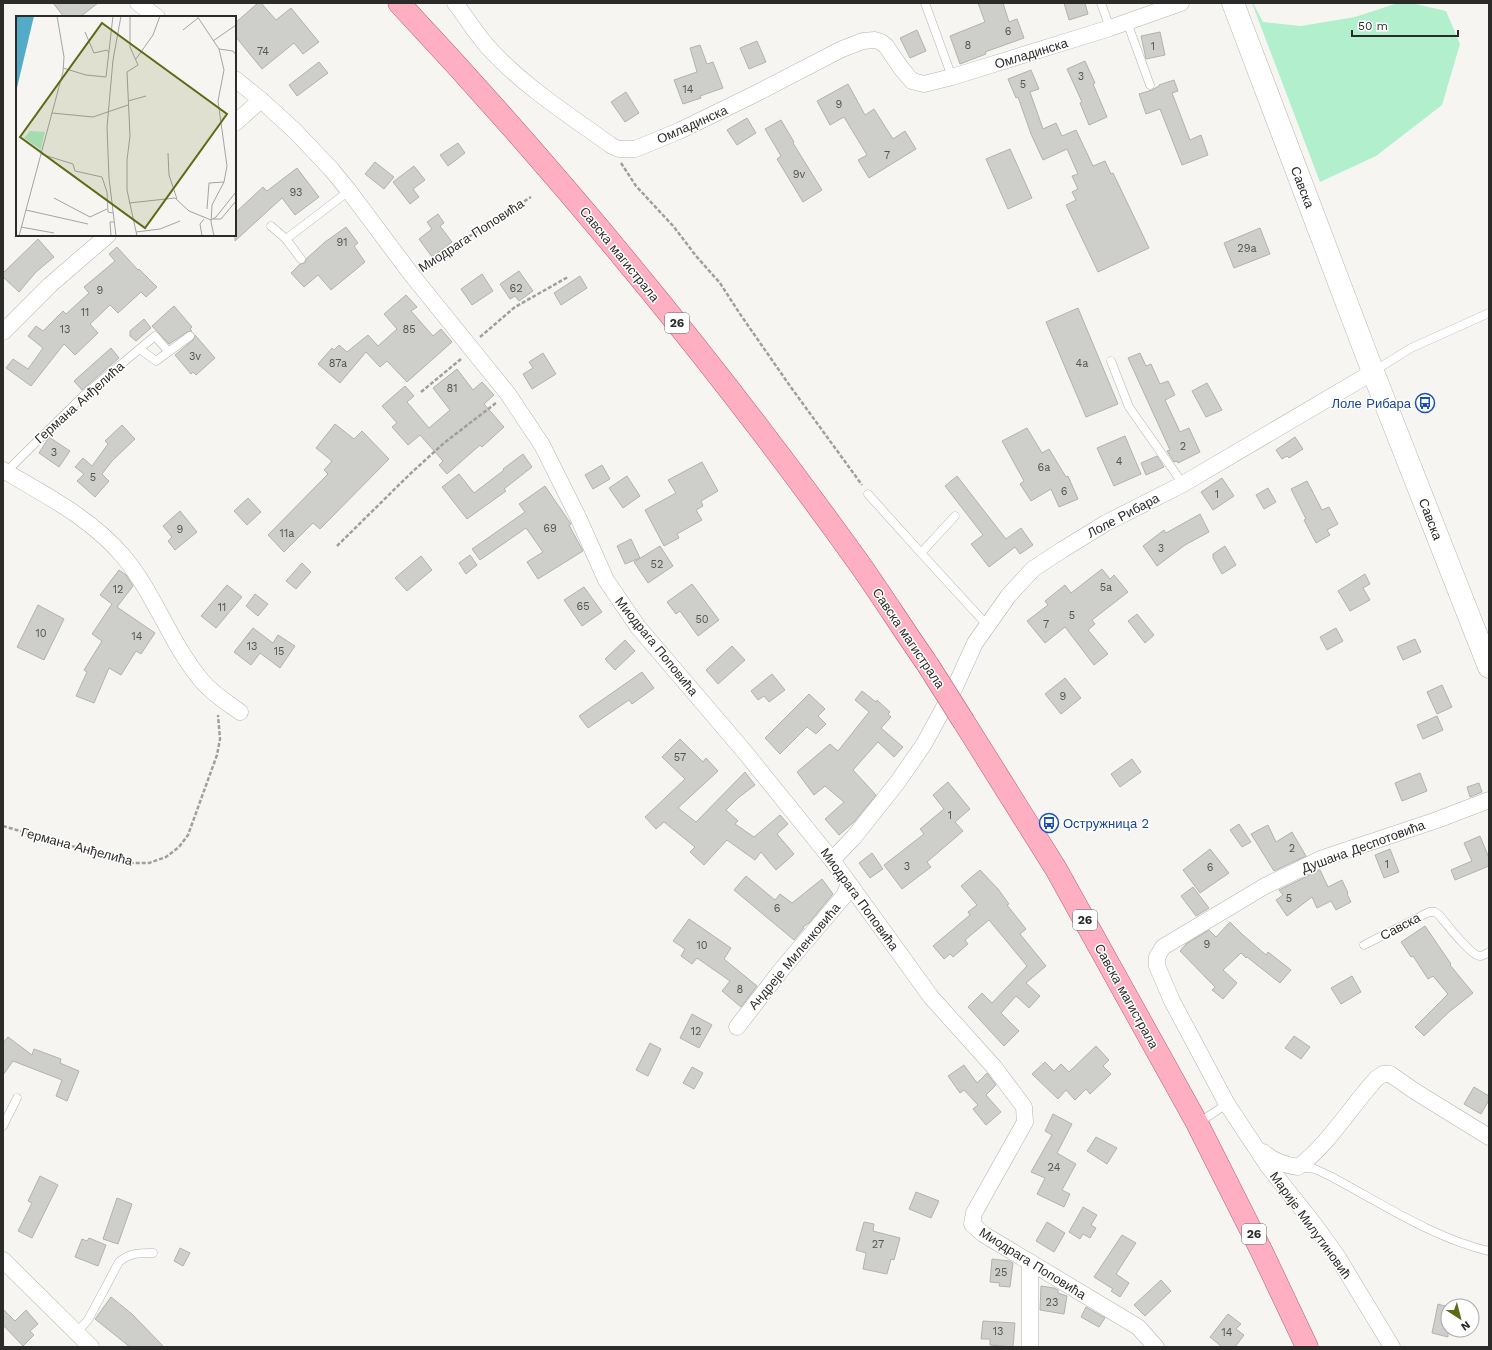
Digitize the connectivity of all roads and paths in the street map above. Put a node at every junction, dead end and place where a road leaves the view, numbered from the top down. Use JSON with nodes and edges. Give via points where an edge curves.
{"nodes":[{"id":1,"x":138,"y":3,"type":"edge"},
{"id":2,"x":400,"y":3,"type":"edge"},
{"id":3,"x":455,"y":3,"type":"edge"},
{"id":4,"x":926,"y":3,"type":"edge"},
{"id":5,"x":1101,"y":3,"type":"edge"},
{"id":6,"x":1181,"y":3,"type":"edge"},
{"id":7,"x":1233,"y":3,"type":"edge"},
{"id":8,"x":156,"y":16,"type":"edge"},
{"id":9,"x":1127,"y":22,"type":"junction"},
{"id":10,"x":1110,"y":28,"type":"junction"},
{"id":11,"x":952,"y":77,"type":"junction"},
{"id":12,"x":236,"y":80,"type":"edge"},
{"id":13,"x":1150,"y":85,"type":"dead end"},
{"id":14,"x":261,"y":100,"type":"junction"},
{"id":15,"x":236,"y":122,"type":"edge"},
{"id":16,"x":619,"y":149,"type":"junction"},
{"id":17,"x":349,"y":191,"type":"junction"},
{"id":18,"x":531,"y":197,"type":"dead end"},
{"id":19,"x":271,"y":226,"type":"dead end"},
{"id":20,"x":107,"y":236,"type":"edge"},
{"id":21,"x":286,"y":239,"type":"junction"},
{"id":22,"x":302,"y":259,"type":"dead end"},
{"id":23,"x":411,"y":274,"type":"junction"},
{"id":24,"x":568,"y":277,"type":"dead end"},
{"id":25,"x":1489,"y":313,"type":"edge"},
{"id":26,"x":3,"y":332,"type":"edge"},
{"id":27,"x":190,"y":336,"type":"dead end"},
{"id":28,"x":470,"y":348,"type":"junction"},
{"id":29,"x":140,"y":349,"type":"junction"},
{"id":30,"x":168,"y":351,"type":"junction"},
{"id":31,"x":1111,"y":361,"type":"dead end"},
{"id":32,"x":1373,"y":372,"type":"junction"},
{"id":33,"x":421,"y":392,"type":"dead end"},
{"id":34,"x":508,"y":394,"type":"junction"},
{"id":35,"x":4,"y":471,"type":"edge"},
{"id":36,"x":1183,"y":484,"type":"junction"},
{"id":37,"x":868,"y":494,"type":"joint"},
{"id":38,"x":955,"y":516,"type":"dead end"},
{"id":39,"x":337,"y":546,"type":"dead end"},
{"id":40,"x":921,"y":553,"type":"junction"},
{"id":41,"x":987,"y":626,"type":"junction"},
{"id":42,"x":1489,"y":667,"type":"edge"},
{"id":43,"x":215,"y":695,"type":"junction"},
{"id":44,"x":240,"y":712,"type":"dead end"},
{"id":45,"x":1489,"y":800,"type":"edge"},
{"id":46,"x":3,"y":826,"type":"edge"},
{"id":47,"x":832,"y":860,"type":"junction"},
{"id":48,"x":849,"y":884,"type":"junction"},
{"id":49,"x":1364,"y":945,"type":"dead end"},
{"id":50,"x":1159,"y":951,"type":"joint"},
{"id":51,"x":1489,"y":952,"type":"edge"},
{"id":52,"x":737,"y":1027,"type":"dead end"},
{"id":53,"x":17,"y":1098,"type":"dead end"},
{"id":54,"x":1227,"y":1104,"type":"junction"},
{"id":55,"x":1197,"y":1123,"type":"junction"},
{"id":56,"x":3,"y":1126,"type":"edge"},
{"id":57,"x":1489,"y":1137,"type":"edge"},
{"id":58,"x":1254,"y":1144,"type":"junction"},
{"id":59,"x":1298,"y":1167,"type":"junction"},
{"id":60,"x":1489,"y":1251,"type":"edge"},
{"id":61,"x":153,"y":1253,"type":"dead end"},
{"id":62,"x":3,"y":1260,"type":"edge"},
{"id":63,"x":1030,"y":1262,"type":"junction"},
{"id":64,"x":76,"y":1332,"type":"junction"},
{"id":65,"x":92,"y":1347,"type":"edge"},
{"id":66,"x":1030,"y":1347,"type":"edge"},
{"id":67,"x":1156,"y":1347,"type":"edge"},
{"id":68,"x":1307,"y":1347,"type":"edge"},
{"id":69,"x":1392,"y":1347,"type":"edge"}],
"edges":[{"from":1,"to":8,"type":"street"},
{"from":2,"to":55,"type":"main road","name":"Савска магистрала","number":"26","bridge":true,"via":[[560,182],[682,330],[861,566],[928,665],[1056,869]]},
{"from":3,"to":16,"type":"street","via":[[487,46],[514,72],[577,121]]},
{"from":4,"to":11,"type":"lane"},
{"from":5,"to":10,"type":"lane"},
{"from":6,"to":9,"type":"street","name":"Омладинска"},
{"from":7,"to":32,"type":"street","name":"Савска"},
{"from":9,"to":10,"type":"street","name":"Омладинска"},
{"from":9,"to":13,"type":"lane"},
{"from":10,"to":11,"type":"street","name":"Омладинска"},
{"from":11,"to":16,"type":"street","name":"Омладинска","via":[[924,84],[916,83],[907,76],[881,42],[863,41],[842,49],[679,131],[635,148]]},
{"from":12,"to":14,"type":"street","name":"Миодрага Поповића"},
{"from":14,"to":15,"type":"street"},
{"from":14,"to":17,"type":"street","name":"Миодрага Поповића","via":[[295,131]]},
{"from":16,"to":37,"type":"path","via":[[621,164],[636,186],[720,283]]},
{"from":17,"to":21,"type":"lane"},
{"from":17,"to":23,"type":"street","name":"Миодрага Поповића"},
{"from":18,"to":23,"type":"path","name":"Миодрага Поповића"},
{"from":19,"to":21,"type":"lane"},
{"from":20,"to":26,"type":"street","via":[[50,285]]},
{"from":21,"to":22,"type":"lane"},
{"from":23,"to":28,"type":"street","name":"Миодрага Поповића"},
{"from":24,"to":28,"type":"path","via":[[515,307]]},
{"from":25,"to":32,"type":"lane","via":[[1411,348]]},
{"from":27,"to":30,"type":"lane"},
{"from":28,"to":33,"type":"path"},
{"from":28,"to":34,"type":"street","name":"Миодрага Поповића"},
{"from":29,"to":30,"type":"lane","via":[[156,361]]},
{"from":29,"to":30,"type":"lane","name":"Германа Анђелића","via":[[156,336]]},
{"from":29,"to":35,"type":"lane","name":"Германа Анђелића","via":[[83,396]]},
{"from":31,"to":36,"type":"lane","via":[[1129,407]]},
{"from":32,"to":36,"type":"street","name":"Лоле Рибара"},
{"from":32,"to":42,"type":"street","name":"Савска"},
{"from":34,"to":39,"type":"path","via":[[444,443]]},
{"from":34,"to":47,"type":"street","name":"Миодрага Поповића","via":[[542,445],[603,573],[638,627],[744,751]]},
{"from":35,"to":43,"type":"street","name":"Германа Анђелића","via":[[74,513],[123,555],[143,583],[189,665]]},
{"from":36,"to":41,"type":"street","name":"Лоле Рибара","via":[[1106,523],[1033,569],[1009,595]]},
{"from":37,"to":40,"type":"lane"},
{"from":38,"to":40,"type":"lane"},
{"from":40,"to":41,"type":"lane"},
{"from":41,"to":47,"type":"street","name":"Лоле Рибара","via":[[975,643],[924,744],[897,783]]},
{"from":43,"to":44,"type":"street","name":"Германа Анђелића"},
{"from":43,"to":46,"type":"path","name":"Германа Анђелића","via":[[220,739],[217,755],[188,835],[179,847],[166,857],[149,863],[130,863]]},
{"from":45,"to":50,"type":"street","name":"Душана Деспотовића","via":[[1323,858],[1265,886]]},
{"from":47,"to":48,"type":"street","name":"Миодрага Поповића"},
{"from":48,"to":52,"type":"street","name":"Андреје Миленковића","via":[[844,896]]},
{"from":48,"to":63,"type":"street","name":"Миодрага Поповића","via":[[932,997],[994,1067],[1024,1107],[1025,1122],[974,1213],[972,1224],[983,1234]]},
{"from":49,"to":51,"type":"lane","name":"Савска","via":[[1429,912],[1435,912],[1464,946],[1476,955]]},
{"from":50,"to":54,"type":"street","name":"Марије Милутиновић","via":[[1157,966],[1172,1001]]},
{"from":53,"to":56,"type":"lane"},
{"from":54,"to":55,"type":"lane"},
{"from":54,"to":58,"type":"street","name":"Марије Милутиновић"},
{"from":55,"to":68,"type":"main road","name":"Савска магистрала","number":"26"},
{"from":57,"to":59,"type":"street","name":"Марије Милутиновић","via":[[1416,1092],[1400,1079],[1383,1074],[1372,1083],[1320,1146]]},
{"from":58,"to":59,"type":"street","name":"Марије Милутиновић","via":[[1271,1159]]},
{"from":58,"to":69,"type":"street","name":"Марије Милутиновић","via":[[1336,1256]]},
{"from":59,"to":60,"type":"lane","via":[[1315,1169],[1425,1228]]},
{"from":61,"to":64,"type":"lane","via":[[131,1254],[119,1262],[88,1320]]},
{"from":62,"to":64,"type":"street"},
{"from":63,"to":66,"type":"street"},
{"from":63,"to":67,"type":"street","name":"Миодрага Поповића","via":[[1138,1327]]},
{"from":64,"to":65,"type":"street"}]}
